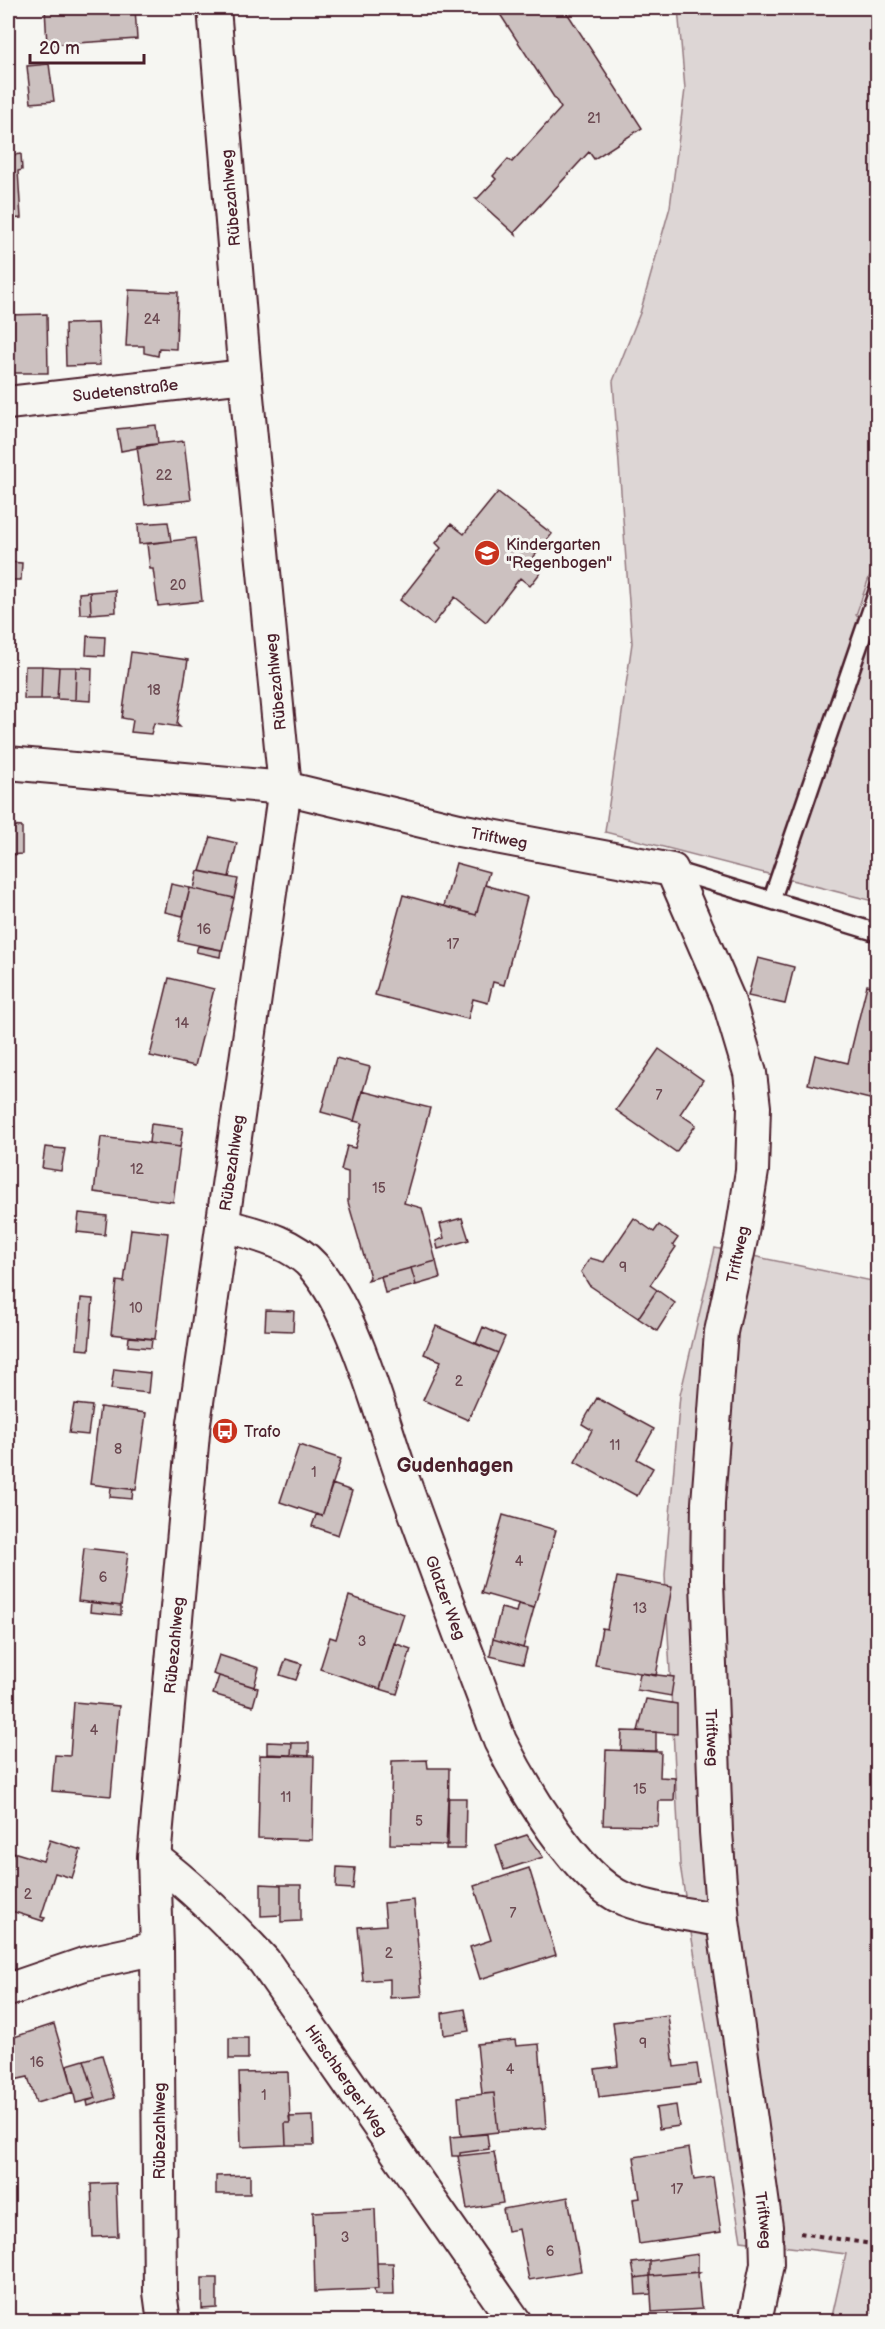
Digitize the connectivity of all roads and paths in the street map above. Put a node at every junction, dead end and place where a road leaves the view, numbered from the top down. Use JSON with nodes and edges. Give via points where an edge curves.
{"nodes":[{"id":1,"x":214,"y":8,"type":"edge"},
{"id":2,"x":245,"y":376,"type":"junction"},
{"id":3,"x":8,"y":404,"type":"edge"},
{"id":4,"x":878,"y":590,"type":"edge"},
{"id":5,"x":8,"y":762,"type":"edge"},
{"id":6,"x":285,"y":789,"type":"junction"},
{"id":7,"x":672,"y":870,"type":"junction"},
{"id":8,"x":772,"y":899,"type":"junction"},
{"id":9,"x":872,"y":932,"type":"dead end"},
{"id":10,"x":223,"y":1225,"type":"junction"},
{"id":11,"x":154,"y":1858,"type":"junction"},
{"id":12,"x":723,"y":1921,"type":"junction"},
{"id":13,"x":158,"y":1948,"type":"junction"},
{"id":14,"x":8,"y":1990,"type":"edge"},
{"id":15,"x":766,"y":2227,"type":"junction"},
{"id":16,"x":878,"y":2245,"type":"edge"},
{"id":17,"x":164,"y":2322,"type":"edge"},
{"id":18,"x":515,"y":2322,"type":"edge"},
{"id":19,"x":755,"y":2322,"type":"edge"}],
"edges":[{"from":1,"to":2,"type":"street","name":"Rübezahlweg"},
{"from":2,"to":3,"type":"street","name":"Sudetenstraße"},
{"from":2,"to":6,"type":"street","name":"Rübezahlweg"},
{"from":4,"to":8,"type":"lane"},
{"from":5,"to":6,"type":"street","name":"Triftweg"},
{"from":6,"to":7,"type":"street","name":"Triftweg","via":[[459,830]]},
{"from":6,"to":10,"type":"street","name":"Rübezahlweg"},
{"from":7,"to":8,"type":"lane"},
{"from":7,"to":12,"type":"street","name":"Triftweg","via":[[728,999],[750,1073],[754,1107],[752,1171],[721,1332],[708,1503],[710,1718]]},
{"from":8,"to":9,"type":"lane"},
{"from":10,"to":11,"type":"street","name":"Rübezahlweg","via":[[194,1423]]},
{"from":10,"to":12,"type":"street","name":"Glatzer Weg","via":[[295,1251],[313,1265],[329,1287],[352,1333],[500,1741],[567,1847],[604,1887],[622,1898]]},
{"from":11,"to":13,"type":"street","name":"Rübezahlweg"},
{"from":11,"to":18,"type":"street","name":"Hirschberger Weg","via":[[223,1916],[264,1961]]},
{"from":12,"to":15,"type":"street","name":"Triftweg"},
{"from":13,"to":14,"type":"street","via":[[84,1964]]},
{"from":13,"to":17,"type":"street","name":"Rübezahlweg","via":[[160,2292]]},
{"from":15,"to":16,"type":"path"},
{"from":15,"to":19,"type":"street","name":"Triftweg","via":[[766,2264]]}]}
